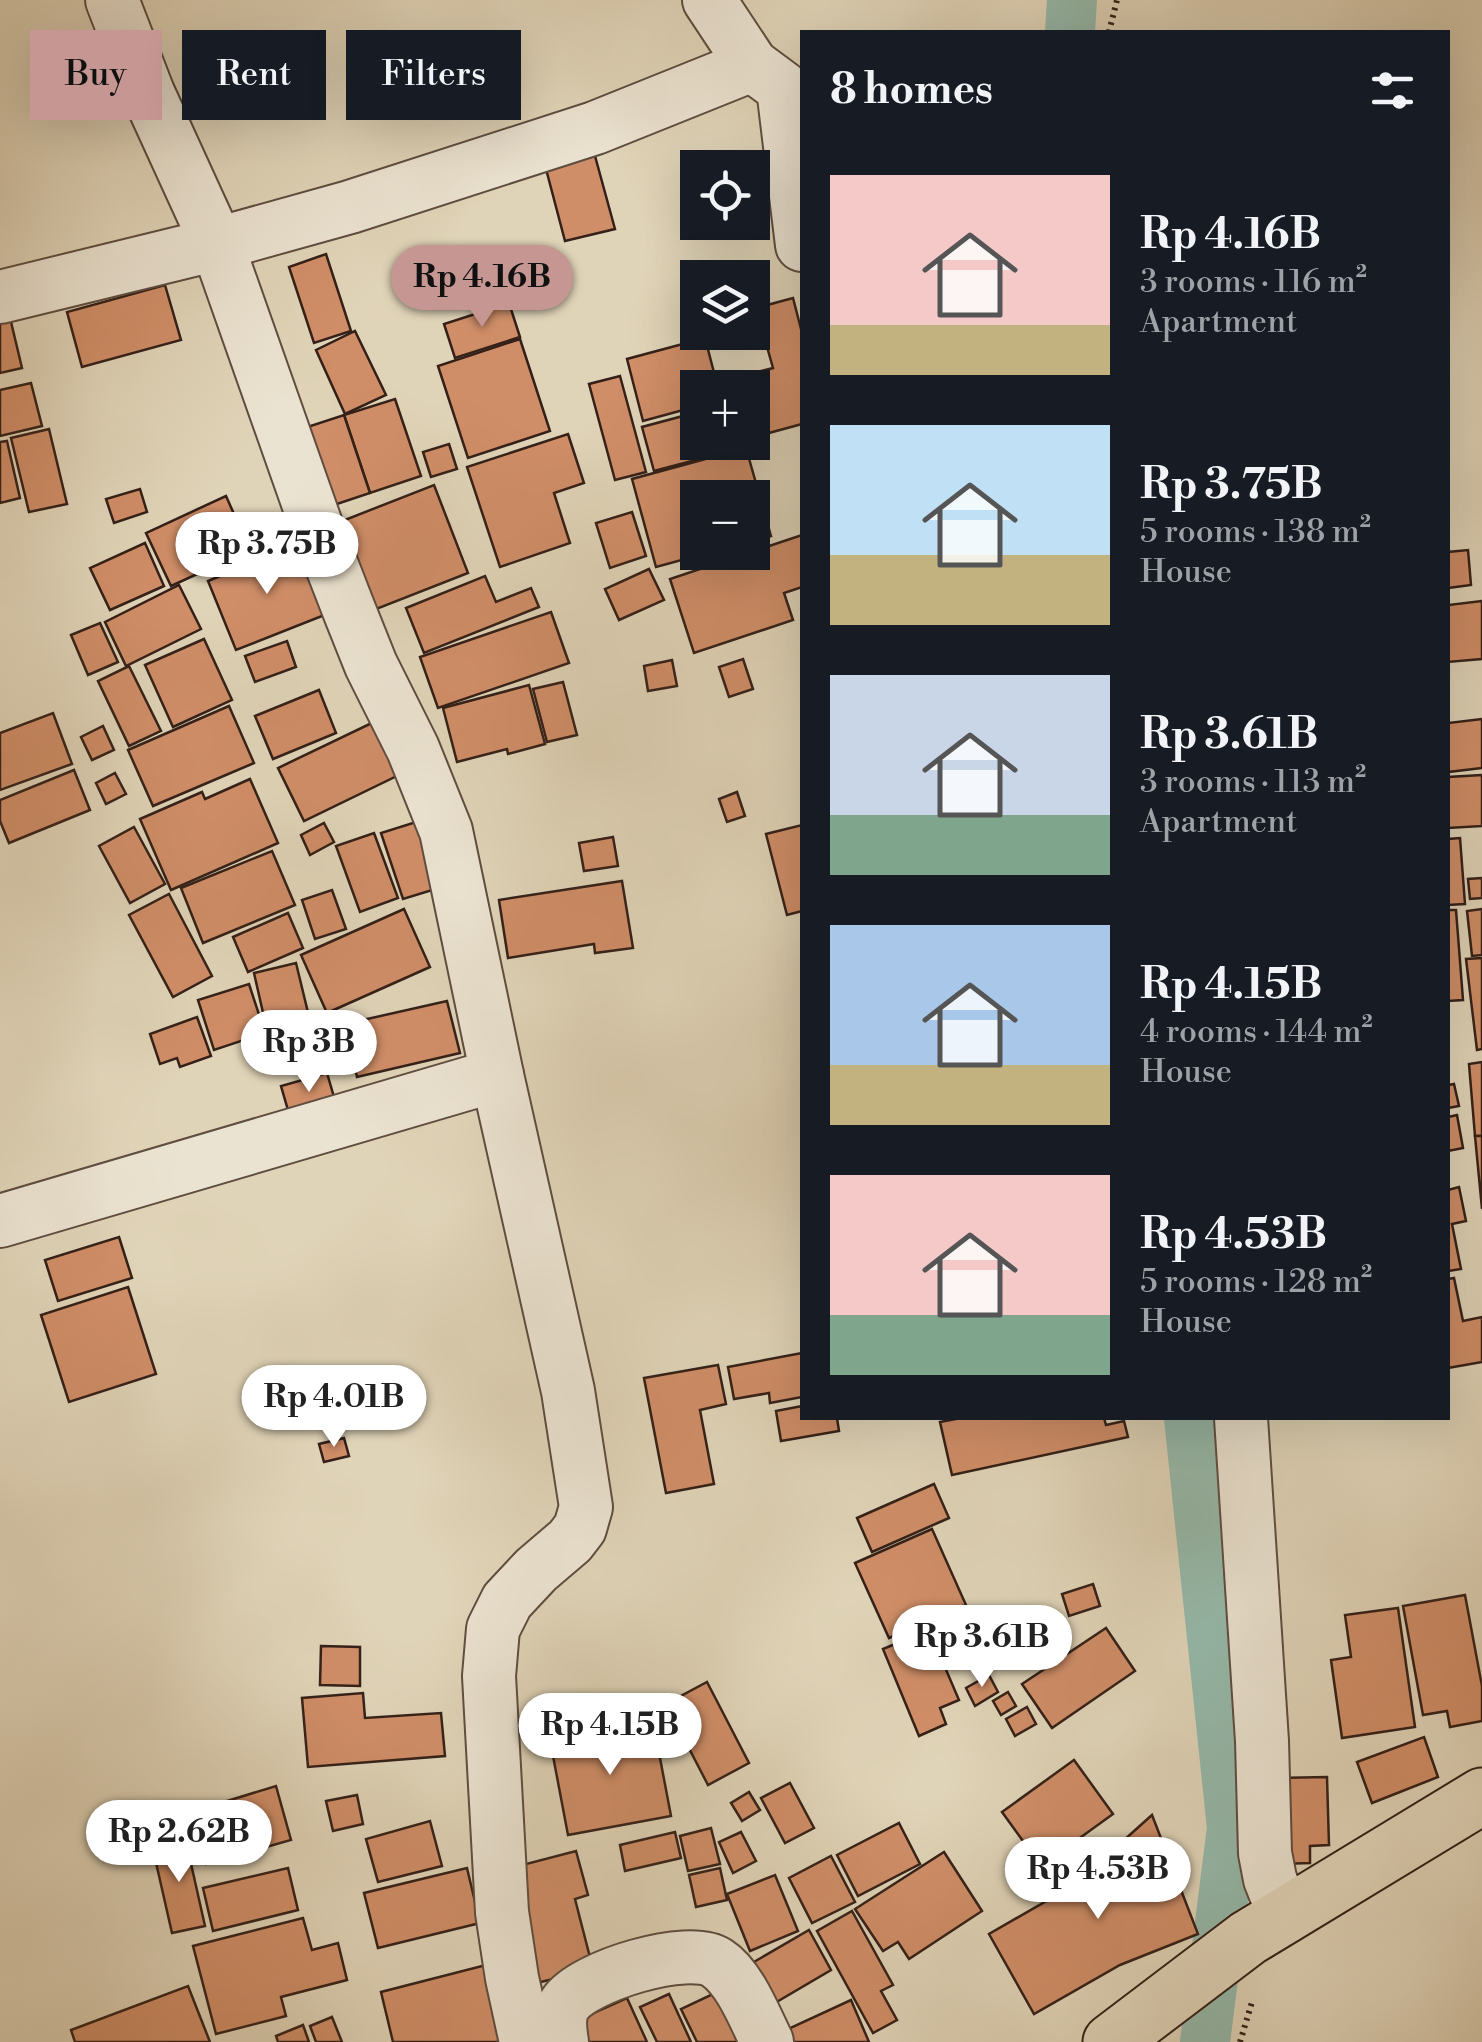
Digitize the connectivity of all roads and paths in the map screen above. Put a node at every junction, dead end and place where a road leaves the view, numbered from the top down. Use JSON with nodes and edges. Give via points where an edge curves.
{"nodes":[{"id":1,"x":112,"y":0,"type":"edge"},
{"id":2,"x":709,"y":0,"type":"edge"},
{"id":3,"x":1116,"y":0,"type":"edge"},
{"id":4,"x":1109,"y":30,"type":"edge"},
{"id":5,"x":779,"y":78,"type":"edge"},
{"id":6,"x":800,"y":230,"type":"edge"},
{"id":7,"x":218,"y":244,"type":"junction"},
{"id":8,"x":2,"y":284,"type":"edge"},
{"id":9,"x":497,"y":1075,"type":"junction"},
{"id":10,"x":1,"y":1217,"type":"edge"},
{"id":11,"x":1241,"y":1420,"type":"edge"},
{"id":12,"x":1482,"y":1796,"type":"edge"},
{"id":13,"x":1266,"y":1927,"type":"junction"},
{"id":14,"x":526,"y":2042,"type":"edge"},
{"id":15,"x":562,"y":2042,"type":"edge"},
{"id":16,"x":767,"y":2042,"type":"edge"},
{"id":17,"x":1111,"y":2042,"type":"edge"}],
"edges":[{"from":1,"to":7,"type":"street"},
{"from":2,"to":5,"type":"street"},
{"from":3,"to":4,"type":"path"},
{"from":5,"to":6,"type":"street"},
{"from":5,"to":7,"type":"street"},
{"from":7,"to":8,"type":"street"},
{"from":7,"to":9,"type":"street","via":[[309,507],[446,832]]},
{"from":9,"to":10,"type":"street"},
{"from":9,"to":14,"type":"street","via":[[568,1391],[586,1507],[570,1542],[507,1601],[493,1629],[488,1676],[502,1912]]},
{"from":11,"to":13,"type":"street","via":[[1270,1879]]},
{"from":12,"to":13,"type":"main road"},
{"from":13,"to":17,"type":"main road"},
{"from":15,"to":16,"type":"street","via":[[564,2004],[586,1986],[642,1962],[698,1956],[717,1963],[738,1985]]}]}
